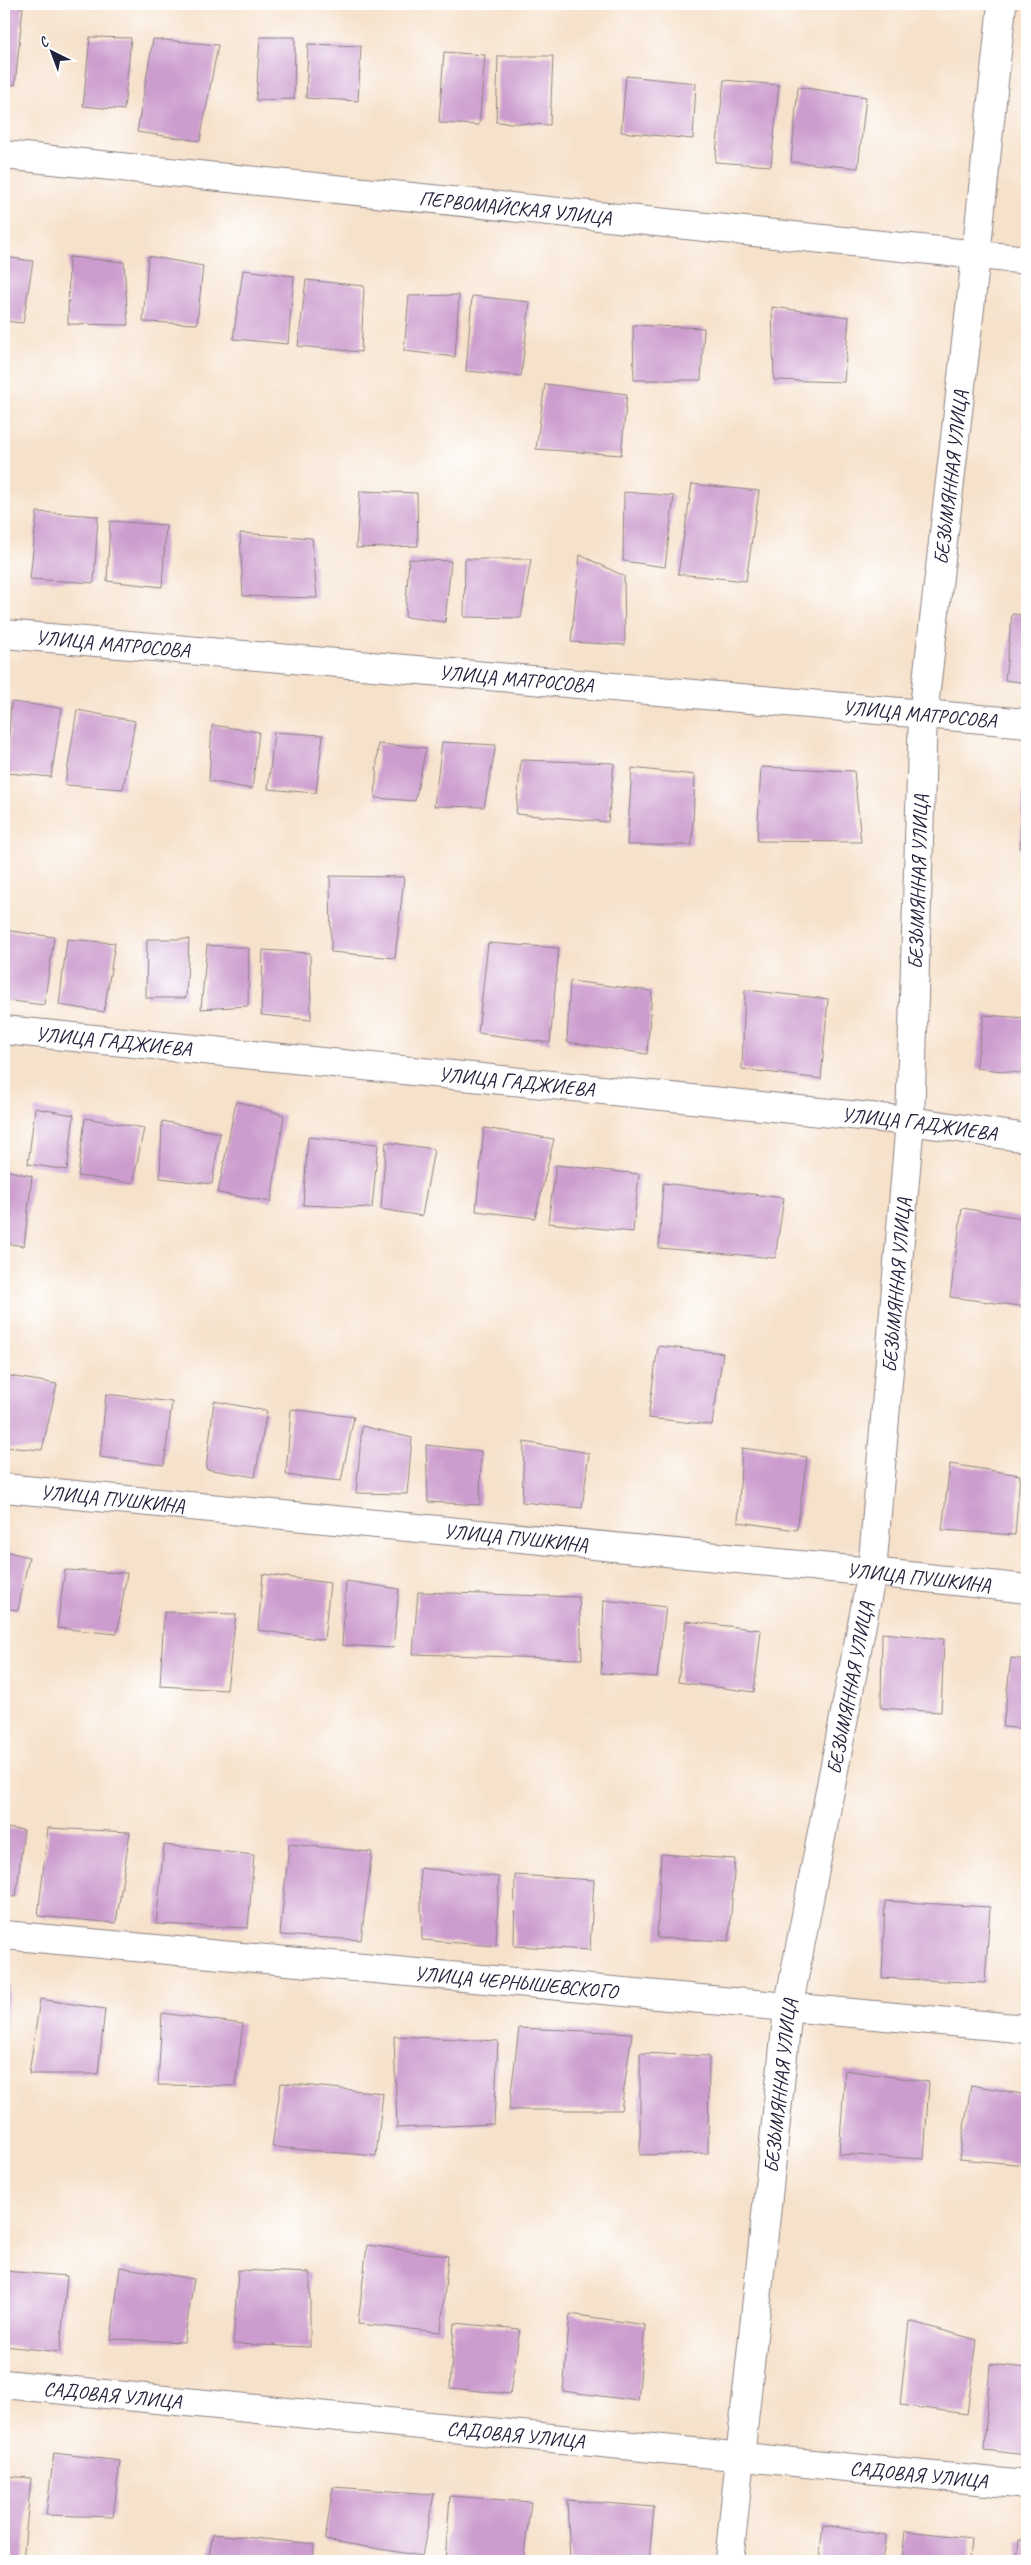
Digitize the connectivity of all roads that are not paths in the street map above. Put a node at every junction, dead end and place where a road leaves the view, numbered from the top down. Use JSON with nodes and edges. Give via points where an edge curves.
{"nodes":[{"id":1,"x":1002,"y":4,"type":"edge"},
{"id":2,"x":4,"y":155,"type":"edge"},
{"id":3,"x":976,"y":256,"type":"junction"},
{"id":4,"x":1027,"y":260,"type":"edge"},
{"id":5,"x":4,"y":634,"type":"edge"},
{"id":6,"x":923,"y":715,"type":"junction"},
{"id":7,"x":1027,"y":723,"type":"edge"},
{"id":8,"x":4,"y":1030,"type":"edge"},
{"id":9,"x":910,"y":1121,"type":"junction"},
{"id":10,"x":1027,"y":1138,"type":"edge"},
{"id":11,"x":4,"y":1488,"type":"edge"},
{"id":12,"x":872,"y":1572,"type":"junction"},
{"id":13,"x":1027,"y":1589,"type":"edge"},
{"id":14,"x":4,"y":1936,"type":"edge"},
{"id":15,"x":788,"y":2009,"type":"junction"},
{"id":16,"x":1027,"y":2029,"type":"edge"},
{"id":17,"x":4,"y":2384,"type":"edge"},
{"id":18,"x":739,"y":2457,"type":"junction"},
{"id":19,"x":1027,"y":2486,"type":"edge"},
{"id":20,"x":729,"y":2561,"type":"edge"}],
"edges":[{"from":1,"to":3,"type":"street","name":"БЕЗЫМЯННАЯ УЛИЦА"},
{"from":2,"to":3,"type":"street","name":"ПЕРВОМАЙСКАЯ УЛИЦА"},
{"from":3,"to":4,"type":"street","name":"ПЕРВОМАЙСКАЯ УЛИЦА"},
{"from":3,"to":6,"type":"street","name":"БЕЗЫМЯННАЯ УЛИЦА"},
{"from":5,"to":6,"type":"street","name":"УЛИЦА МАТРОСОВА"},
{"from":6,"to":7,"type":"street","name":"УЛИЦА МАТРОСОВА"},
{"from":6,"to":9,"type":"street","name":"БЕЗЫМЯННАЯ УЛИЦА"},
{"from":8,"to":9,"type":"street","name":"УЛИЦА ГАДЖИЕВА"},
{"from":9,"to":10,"type":"street","name":"УЛИЦА ГАДЖИЕВА"},
{"from":9,"to":12,"type":"street","name":"БЕЗЫМЯННАЯ УЛИЦА"},
{"from":11,"to":12,"type":"street","name":"УЛИЦА ПУШКИНА"},
{"from":12,"to":13,"type":"street","name":"УЛИЦА ПУШКИНА"},
{"from":12,"to":15,"type":"street","name":"БЕЗЫМЯННАЯ УЛИЦА"},
{"from":14,"to":15,"type":"street","name":"УЛИЦА ЧЕРНЫШЕВСКОГО"},
{"from":15,"to":16,"type":"street","name":"УЛИЦА ЧЕРНЫШЕВСКОГО"},
{"from":15,"to":18,"type":"street","name":"БЕЗЫМЯННАЯ УЛИЦА"},
{"from":17,"to":18,"type":"street","name":"САДОВАЯ УЛИЦА"},
{"from":18,"to":19,"type":"street","name":"САДОВАЯ УЛИЦА"},
{"from":18,"to":20,"type":"street","name":"БЕЗЫМЯННАЯ УЛИЦА"}]}
